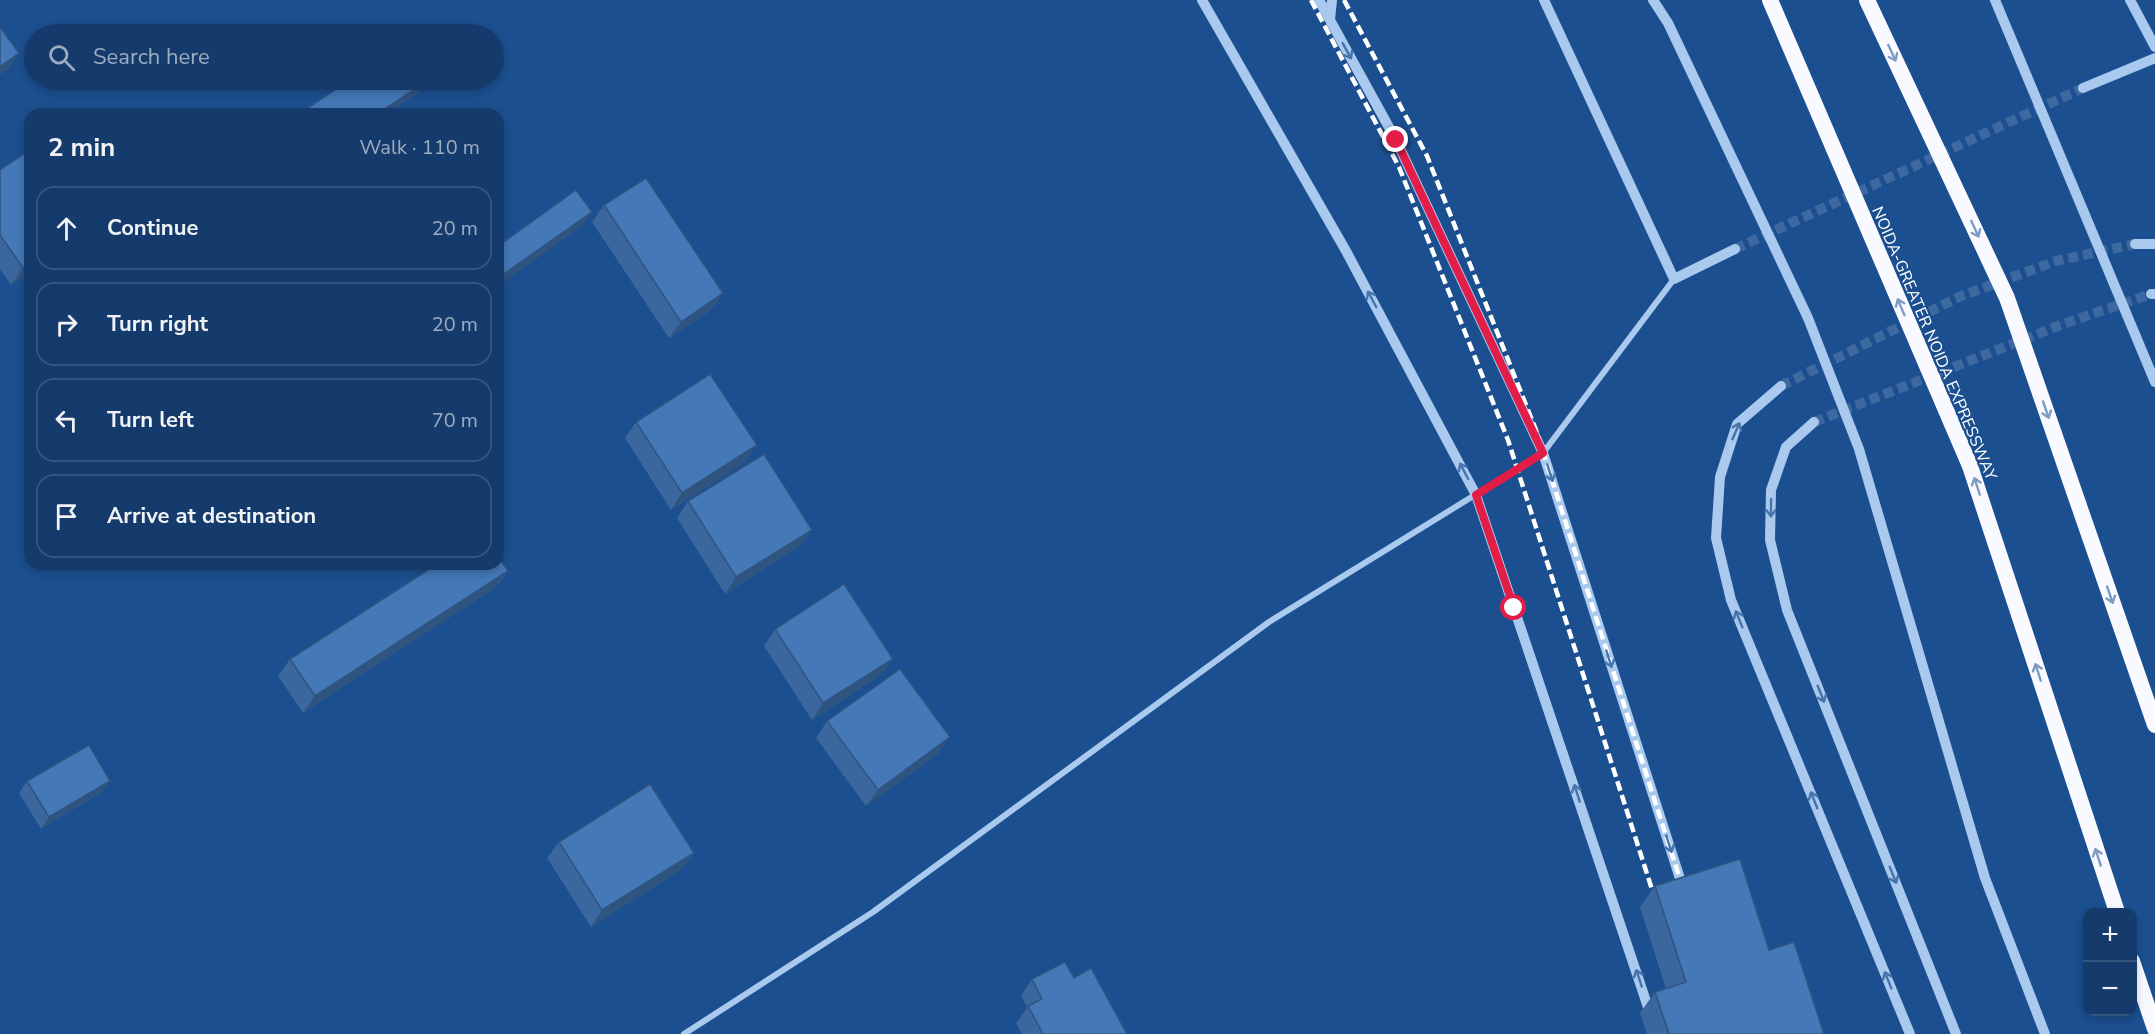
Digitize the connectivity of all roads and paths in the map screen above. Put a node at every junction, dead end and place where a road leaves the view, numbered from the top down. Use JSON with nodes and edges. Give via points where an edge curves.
{"nodes":[{"id":1,"x":1202,"y":0,"type":"edge"},
{"id":2,"x":1319,"y":0,"type":"edge"},
{"id":3,"x":1332,"y":0,"type":"edge"},
{"id":4,"x":1544,"y":0,"type":"edge"},
{"id":5,"x":1653,"y":0,"type":"edge"},
{"id":6,"x":1770,"y":0,"type":"edge"},
{"id":7,"x":1867,"y":0,"type":"edge"},
{"id":8,"x":1995,"y":0,"type":"edge"},
{"id":9,"x":2130,"y":0,"type":"edge"},
{"id":10,"x":1330,"y":20,"type":"junction"},
{"id":11,"x":2155,"y":47,"type":"edge"},
{"id":12,"x":2155,"y":58,"type":"edge"},
{"id":13,"x":2083,"y":88,"type":"tunnel mouth"},
{"id":14,"x":2135,"y":244,"type":"tunnel mouth"},
{"id":15,"x":2155,"y":244,"type":"edge"},
{"id":16,"x":1735,"y":249,"type":"tunnel mouth"},
{"id":17,"x":1674,"y":279,"type":"junction"},
{"id":18,"x":2155,"y":382,"type":"edge"},
{"id":19,"x":1781,"y":386,"type":"tunnel mouth"},
{"id":20,"x":1814,"y":422,"type":"tunnel mouth"},
{"id":21,"x":1543,"y":453,"type":"junction"},
{"id":22,"x":1476,"y":495,"type":"junction"},
{"id":23,"x":2155,"y":724,"type":"edge"},
{"id":24,"x":1685,"y":897,"type":"edge"},
{"id":25,"x":2116,"y":908,"type":"edge"},
{"id":26,"x":2133,"y":962,"type":"edge"},
{"id":27,"x":2154,"y":1030,"type":"edge"},
{"id":28,"x":684,"y":1034,"type":"edge"},
{"id":29,"x":1657,"y":1034,"type":"edge"},
{"id":30,"x":1910,"y":1034,"type":"edge"},
{"id":31,"x":1956,"y":1034,"type":"edge"},
{"id":32,"x":2045,"y":1034,"type":"edge"}],
"edges":[{"from":22,"to":1,"type":"street","one_way":true,"via":[[1346,251]]},
{"from":2,"to":10,"type":"street"},
{"from":3,"to":10,"type":"street"},
{"from":4,"to":17,"type":"street"},
{"from":5,"to":32,"type":"street","via":[[1668,22],[1808,318],[1859,449],[1985,878]]},
{"from":25,"to":6,"type":"highway","name":"NOIDA-GREATER NOIDA EXPRESSWAY","one_way":true,"via":[[1970,466]]},
{"from":7,"to":23,"type":"highway","one_way":true,"via":[[2007,298]]},
{"from":8,"to":18,"type":"street"},
{"from":9,"to":11,"type":"street"},
{"from":10,"to":21,"type":"street","one_way":true,"via":[[1396,140]]},
{"from":12,"to":13,"type":"street"},
{"from":14,"to":15,"type":"street"},
{"from":16,"to":17,"type":"street"},
{"from":17,"to":21,"type":"street"},
{"from":30,"to":19,"type":"street","one_way":true,"via":[[1731,600],[1716,538],[1720,477],[1737,424]]},
{"from":20,"to":31,"type":"street","one_way":true,"via":[[1786,447],[1771,490],[1770,540],[1787,610]]},
{"from":21,"to":22,"type":"street"},
{"from":21,"to":24,"type":"street","one_way":true},
{"from":22,"to":28,"type":"street","via":[[1269,622],[873,912]]},
{"from":29,"to":22,"type":"street","one_way":true},
{"from":26,"to":27,"type":"highway"}]}
